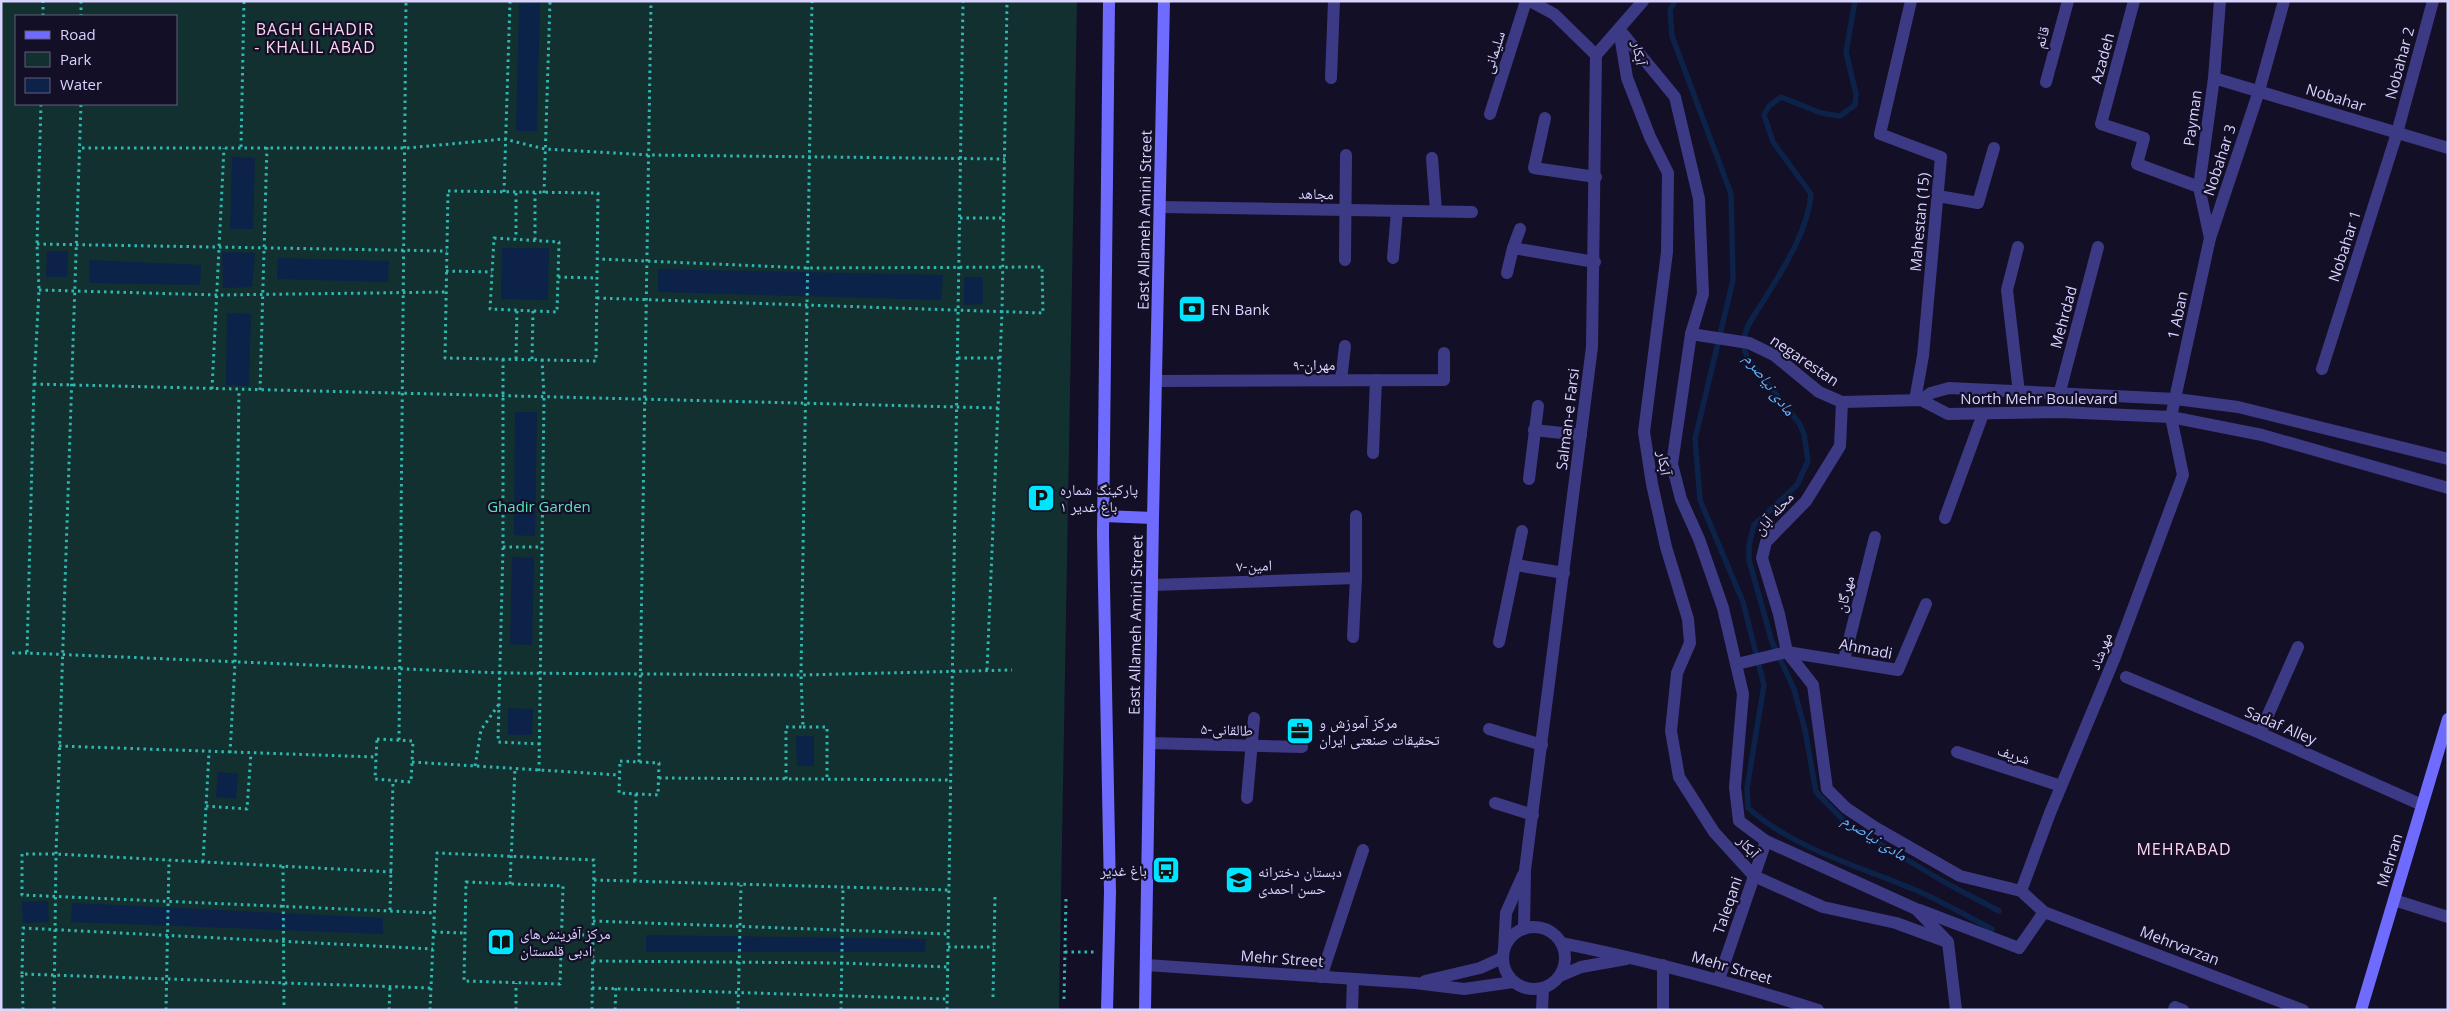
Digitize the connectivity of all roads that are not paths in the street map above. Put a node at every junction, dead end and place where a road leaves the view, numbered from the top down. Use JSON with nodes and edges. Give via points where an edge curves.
{"nodes":[{"id":1,"x":1109,"y":1,"type":"edge"},
{"id":2,"x":1164,"y":1,"type":"edge"},
{"id":3,"x":1334,"y":1,"type":"edge"},
{"id":4,"x":1528,"y":1,"type":"edge"},
{"id":5,"x":1643,"y":1,"type":"edge"},
{"id":6,"x":1911,"y":1,"type":"edge"},
{"id":7,"x":2068,"y":1,"type":"edge"},
{"id":8,"x":2134,"y":1,"type":"edge"},
{"id":9,"x":2220,"y":1,"type":"edge"},
{"id":10,"x":2284,"y":1,"type":"edge"},
{"id":11,"x":2433,"y":1,"type":"edge"},
{"id":12,"x":1620,"y":29,"type":"junction"},
{"id":13,"x":1596,"y":55,"type":"junction"},
{"id":14,"x":1331,"y":78,"type":"dead end"},
{"id":15,"x":2214,"y":78,"type":"junction"},
{"id":16,"x":2046,"y":82,"type":"dead end"},
{"id":17,"x":2259,"y":91,"type":"junction"},
{"id":18,"x":1490,"y":114,"type":"dead end"},
{"id":19,"x":1545,"y":118,"type":"dead end"},
{"id":20,"x":2397,"y":132,"type":"junction"},
{"id":21,"x":1994,"y":148,"type":"dead end"},
{"id":22,"x":2448,"y":148,"type":"edge"},
{"id":23,"x":1346,"y":155,"type":"dead end"},
{"id":24,"x":1432,"y":158,"type":"dead end"},
{"id":25,"x":1596,"y":177,"type":"junction"},
{"id":26,"x":2199,"y":187,"type":"junction"},
{"id":27,"x":1938,"y":196,"type":"junction"},
{"id":28,"x":1160,"y":207,"type":"junction"},
{"id":29,"x":1346,"y":210,"type":"junction"},
{"id":30,"x":1397,"y":211,"type":"junction"},
{"id":31,"x":1436,"y":211,"type":"junction"},
{"id":32,"x":1472,"y":212,"type":"dead end"},
{"id":33,"x":1520,"y":229,"type":"dead end"},
{"id":34,"x":2210,"y":238,"type":"junction"},
{"id":35,"x":2018,"y":247,"type":"dead end"},
{"id":36,"x":2098,"y":247,"type":"dead end"},
{"id":37,"x":1513,"y":248,"type":"junction"},
{"id":38,"x":1393,"y":258,"type":"dead end"},
{"id":39,"x":1345,"y":260,"type":"dead end"},
{"id":40,"x":1595,"y":262,"type":"junction"},
{"id":41,"x":1507,"y":273,"type":"dead end"},
{"id":42,"x":1691,"y":334,"type":"junction"},
{"id":43,"x":1345,"y":346,"type":"dead end"},
{"id":44,"x":1444,"y":353,"type":"dead end"},
{"id":45,"x":2322,"y":369,"type":"dead end"},
{"id":46,"x":1341,"y":380,"type":"junction"},
{"id":47,"x":1376,"y":380,"type":"junction"},
{"id":48,"x":1157,"y":381,"type":"junction"},
{"id":49,"x":2019,"y":393,"type":"junction"},
{"id":50,"x":2059,"y":395,"type":"junction"},
{"id":51,"x":2176,"y":399,"type":"junction"},
{"id":52,"x":1918,"y":400,"type":"junction"},
{"id":53,"x":1842,"y":402,"type":"junction"},
{"id":54,"x":1538,"y":406,"type":"dead end"},
{"id":55,"x":1983,"y":414,"type":"junction"},
{"id":56,"x":2171,"y":417,"type":"junction"},
{"id":57,"x":1534,"y":430,"type":"junction"},
{"id":58,"x":1581,"y":435,"type":"junction"},
{"id":59,"x":1373,"y":453,"type":"dead end"},
{"id":60,"x":2448,"y":459,"type":"edge"},
{"id":61,"x":1529,"y":479,"type":"dead end"},
{"id":62,"x":2448,"y":488,"type":"edge"},
{"id":63,"x":1104,"y":516,"type":"junction"},
{"id":64,"x":1356,"y":516,"type":"dead end"},
{"id":65,"x":1153,"y":518,"type":"junction"},
{"id":66,"x":1945,"y":518,"type":"dead end"},
{"id":67,"x":1522,"y":531,"type":"dead end"},
{"id":68,"x":1875,"y":537,"type":"dead end"},
{"id":69,"x":1516,"y":565,"type":"junction"},
{"id":70,"x":1564,"y":573,"type":"junction"},
{"id":71,"x":1356,"y":578,"type":"junction"},
{"id":72,"x":1153,"y":585,"type":"junction"},
{"id":73,"x":1926,"y":604,"type":"dead end"},
{"id":74,"x":1353,"y":637,"type":"dead end"},
{"id":75,"x":1499,"y":642,"type":"dead end"},
{"id":76,"x":2298,"y":647,"type":"dead end"},
{"id":77,"x":1787,"y":652,"type":"junction"},
{"id":78,"x":1844,"y":660,"type":"junction"},
{"id":79,"x":1737,"y":664,"type":"junction"},
{"id":80,"x":2126,"y":678,"type":"dead end"},
{"id":81,"x":1254,"y":718,"type":"dead end"},
{"id":82,"x":2448,"y":720,"type":"edge"},
{"id":83,"x":1489,"y":729,"type":"dead end"},
{"id":84,"x":2260,"y":733,"type":"junction"},
{"id":85,"x":1150,"y":743,"type":"junction"},
{"id":86,"x":1542,"y":745,"type":"junction"},
{"id":87,"x":1252,"y":746,"type":"junction"},
{"id":88,"x":1302,"y":747,"type":"dead end"},
{"id":89,"x":1957,"y":752,"type":"dead end"},
{"id":90,"x":2061,"y":786,"type":"junction"},
{"id":91,"x":1247,"y":798,"type":"dead end"},
{"id":92,"x":1495,"y":803,"type":"dead end"},
{"id":93,"x":2422,"y":805,"type":"junction"},
{"id":94,"x":1532,"y":815,"type":"junction"},
{"id":95,"x":1766,"y":841,"type":"junction"},
{"id":96,"x":1363,"y":850,"type":"dead end"},
{"id":97,"x":1525,"y":870,"type":"junction"},
{"id":98,"x":1754,"y":876,"type":"junction"},
{"id":99,"x":2021,"y":891,"type":"junction"},
{"id":100,"x":2394,"y":900,"type":"junction"},
{"id":101,"x":1916,"y":909,"type":"junction"},
{"id":102,"x":2044,"y":912,"type":"junction"},
{"id":103,"x":2448,"y":917,"type":"edge"},
{"id":104,"x":1524,"y":929,"type":"junction"},
{"id":105,"x":1948,"y":942,"type":"junction"},
{"id":106,"x":1561,"y":943,"type":"junction"},
{"id":107,"x":1503,"y":954,"type":"junction"},
{"id":108,"x":1636,"y":958,"type":"junction"},
{"id":109,"x":1146,"y":965,"type":"junction"},
{"id":110,"x":1664,"y":965,"type":"junction"},
{"id":111,"x":1321,"y":976,"type":"junction"},
{"id":112,"x":1560,"y":976,"type":"junction"},
{"id":113,"x":1353,"y":979,"type":"junction"},
{"id":114,"x":1719,"y":979,"type":"junction"},
{"id":115,"x":1513,"y":982,"type":"junction"},
{"id":116,"x":1415,"y":983,"type":"junction"},
{"id":117,"x":1543,"y":988,"type":"junction"},
{"id":118,"x":1107,"y":1010,"type":"edge"},
{"id":119,"x":1146,"y":1010,"type":"edge"},
{"id":120,"x":1352,"y":1010,"type":"edge"},
{"id":121,"x":1542,"y":1010,"type":"edge"},
{"id":122,"x":1663,"y":1010,"type":"edge"},
{"id":123,"x":1818,"y":1010,"type":"edge"},
{"id":124,"x":1956,"y":1010,"type":"edge"},
{"id":125,"x":2174,"y":1010,"type":"edge"},
{"id":126,"x":2183,"y":1010,"type":"edge"},
{"id":127,"x":2303,"y":1010,"type":"edge"},
{"id":128,"x":2361,"y":1010,"type":"edge"}],
"edges":[{"from":1,"to":63,"type":"main road","name":"East Allameh Amini Street"},
{"from":2,"to":28,"type":"main road","name":"East Allameh Amini Street"},
{"from":3,"to":14,"type":"street"},
{"from":4,"to":13,"type":"street","via":[[1554,14]]},
{"from":4,"to":18,"type":"street","name":"سلیمانی"},
{"from":5,"to":12,"type":"street"},
{"from":6,"to":27,"type":"street","name":"Mahestan (15)","via":[[1880,134],[1941,157]]},
{"from":7,"to":16,"type":"street","name":"قائم"},
{"from":8,"to":26,"type":"street","name":"Azadeh","via":[[2102,124],[2144,138],[2137,164]]},
{"from":9,"to":15,"type":"street","name":"Payman"},
{"from":10,"to":17,"type":"street","name":"Nobahar 3"},
{"from":11,"to":20,"type":"street","name":"Nobahar 2"},
{"from":12,"to":13,"type":"street"},
{"from":12,"to":42,"type":"street","name":"آبکار","via":[[1675,97],[1688,148],[1699,199],[1703,294]]},
{"from":12,"to":98,"type":"street","name":"آبکار","via":[[1627,78],[1668,173],[1668,252],[1644,432],[1666,547],[1688,619],[1690,643],[1677,673],[1671,731],[1679,777],[1714,832]]},
{"from":13,"to":25,"type":"street","name":"Salman-e Farsi"},
{"from":15,"to":17,"type":"street","name":"Nobahar"},
{"from":15,"to":26,"type":"street","name":"Payman"},
{"from":17,"to":20,"type":"street","name":"Nobahar"},
{"from":17,"to":34,"type":"street","name":"Nobahar 3"},
{"from":19,"to":25,"type":"street","via":[[1534,168]]},
{"from":20,"to":22,"type":"street","name":"Nobahar"},
{"from":20,"to":45,"type":"street","name":"Nobahar 1"},
{"from":21,"to":27,"type":"street","via":[[1978,203]]},
{"from":23,"to":29,"type":"street"},
{"from":24,"to":31,"type":"street"},
{"from":25,"to":40,"type":"street","name":"Salman-e Farsi"},
{"from":26,"to":34,"type":"street","name":"Payman"},
{"from":27,"to":52,"type":"street","name":"Mahestan (15)"},
{"from":28,"to":29,"type":"street","name":"مجاهد"},
{"from":28,"to":48,"type":"main road","name":"East Allameh Amini Street"},
{"from":29,"to":30,"type":"street","name":"مجاهد"},
{"from":29,"to":39,"type":"street"},
{"from":30,"to":31,"type":"street","name":"مجاهد"},
{"from":30,"to":38,"type":"street"},
{"from":31,"to":32,"type":"street","name":"مجاهد"},
{"from":33,"to":37,"type":"street"},
{"from":34,"to":51,"type":"street","name":"1 Aban"},
{"from":35,"to":49,"type":"street","via":[[2007,290]]},
{"from":36,"to":50,"type":"street","name":"Mehrdad"},
{"from":37,"to":40,"type":"street"},
{"from":37,"to":41,"type":"street"},
{"from":40,"to":58,"type":"street","name":"Salman-e Farsi","via":[[1592,347]]},
{"from":42,"to":53,"type":"street","name":"negarestan","via":[[1749,343],[1774,355],[1819,392]]},
{"from":42,"to":79,"type":"street","name":"آبکار","via":[[1672,464],[1681,498],[1723,608]]},
{"from":43,"to":46,"type":"street"},
{"from":44,"to":47,"type":"street","name":"۹-مهران","via":[[1444,380]]},
{"from":46,"to":47,"type":"street","name":"۹-مهران"},
{"from":46,"to":48,"type":"street","name":"۹-مهران"},
{"from":47,"to":59,"type":"street"},
{"from":48,"to":65,"type":"main road","name":"East Allameh Amini Street"},
{"from":49,"to":50,"type":"street","name":"North Mehr Boulevard"},
{"from":49,"to":52,"type":"street","name":"North Mehr Boulevard","via":[[1949,388]]},
{"from":50,"to":51,"type":"street","name":"North Mehr Boulevard"},
{"from":51,"to":56,"type":"street","name":"1 Aban"},
{"from":51,"to":60,"type":"street","name":"North Mehr Boulevard","via":[[2238,408]]},
{"from":52,"to":53,"type":"street"},
{"from":52,"to":55,"type":"street","name":"North Mehr Boulevard","via":[[1948,414]]},
{"from":53,"to":77,"type":"street","name":"محله آبان","via":[[1840,446],[1806,501],[1766,542],[1762,558]]},
{"from":54,"to":57,"type":"street"},
{"from":55,"to":56,"type":"street","name":"North Mehr Boulevard","via":[[2060,412]]},
{"from":55,"to":66,"type":"street"},
{"from":56,"to":62,"type":"street","name":"North Mehr Boulevard","via":[[2262,435]]},
{"from":56,"to":90,"type":"street","name":"مهرشاد","via":[[2183,475],[2115,657]]},
{"from":57,"to":58,"type":"street"},
{"from":57,"to":61,"type":"street"},
{"from":58,"to":70,"type":"street","name":"Salman-e Farsi"},
{"from":63,"to":65,"type":"main road"},
{"from":63,"to":118,"type":"main road","name":"East Allameh Amini Street","via":[[1110,892]]},
{"from":64,"to":71,"type":"street"},
{"from":65,"to":72,"type":"main road","name":"East Allameh Amini Street"},
{"from":67,"to":69,"type":"street"},
{"from":68,"to":78,"type":"street","name":"مهرگان"},
{"from":69,"to":70,"type":"street"},
{"from":69,"to":75,"type":"street"},
{"from":70,"to":86,"type":"street","name":"Salman-e Farsi"},
{"from":71,"to":72,"type":"street","name":"۷-امین"},
{"from":71,"to":74,"type":"street"},
{"from":72,"to":85,"type":"main road","name":"East Allameh Amini Street"},
{"from":73,"to":78,"type":"street","name":"Ahmadi","via":[[1898,670]]},
{"from":76,"to":84,"type":"street"},
{"from":77,"to":78,"type":"street","name":"Ahmadi"},
{"from":77,"to":79,"type":"street"},
{"from":77,"to":99,"type":"street","via":[[1813,685],[1827,789],[1846,808],[1876,828],[1960,876]]},
{"from":79,"to":95,"type":"street","name":"آبکار","via":[[1743,694],[1735,787],[1739,821]]},
{"from":80,"to":84,"type":"street","name":"Sadaf Alley"},
{"from":81,"to":87,"type":"street"},
{"from":82,"to":93,"type":"main road","name":"Mehran"},
{"from":83,"to":86,"type":"street"},
{"from":84,"to":93,"type":"street","name":"Sadaf Alley"},
{"from":85,"to":87,"type":"street","name":"۵-طالقانی"},
{"from":85,"to":109,"type":"main road","name":"East Allameh Amini Street"},
{"from":86,"to":94,"type":"street","name":"Salman-e Farsi"},
{"from":87,"to":88,"type":"street","name":"۵-طالقانی"},
{"from":87,"to":91,"type":"street"},
{"from":89,"to":90,"type":"street","name":"شریف"},
{"from":90,"to":99,"type":"street","name":"مهرشاد"},
{"from":92,"to":94,"type":"street"},
{"from":93,"to":100,"type":"main road","name":"Mehran"},
{"from":94,"to":97,"type":"street","name":"Salman-e Farsi"},
{"from":95,"to":98,"type":"street","name":"Taleqani"},
{"from":95,"to":101,"type":"street","name":"آبکار"},
{"from":96,"to":111,"type":"street"},
{"from":97,"to":104,"type":"street","name":"Salman-e Farsi"},
{"from":97,"to":107,"type":"street","name":"Salman-e Farsi","via":[[1506,913]]},
{"from":98,"to":105,"type":"street","name":"آبکار","via":[[1823,907],[1896,923]]},
{"from":98,"to":114,"type":"street","name":"Taleqani"},
{"from":99,"to":102,"type":"street"},
{"from":100,"to":103,"type":"street"},
{"from":100,"to":128,"type":"main road","name":"Mehran"},
{"from":101,"to":102,"type":"street","via":[[2019,948]]},
{"from":101,"to":105,"type":"street","name":"آبکار"},
{"from":102,"to":127,"type":"street","name":"Mehrvarzan"},
{"from":104,"to":106,"type":"street","via":[[1533,927],[1549,931]]},
{"from":104,"to":107,"type":"street","via":[[1516,933]]},
{"from":105,"to":124,"type":"street"},
{"from":106,"to":108,"type":"street","name":"Mehr Street"},
{"from":106,"to":112,"type":"street","via":[[1565,960]]},
{"from":107,"to":115,"type":"street","via":[[1504,967]]},
{"from":107,"to":116,"type":"street","name":"Mehr Street","via":[[1480,968]]},
{"from":108,"to":110,"type":"street","name":"Mehr Street"},
{"from":108,"to":112,"type":"street","name":"Mehr Street","via":[[1581,967]]},
{"from":109,"to":111,"type":"street","name":"Mehr Street"},
{"from":109,"to":119,"type":"main road","name":"East Allameh Amini Street"},
{"from":110,"to":114,"type":"street","name":"Mehr Street"},
{"from":110,"to":122,"type":"street"},
{"from":111,"to":113,"type":"street","name":"Mehr Street"},
{"from":112,"to":117,"type":"street"},
{"from":113,"to":116,"type":"street","name":"Mehr Street"},
{"from":113,"to":120,"type":"street"},
{"from":114,"to":123,"type":"street","name":"Mehr Street"},
{"from":115,"to":116,"type":"street","name":"Mehr Street","via":[[1464,989]]},
{"from":115,"to":117,"type":"street","via":[[1527,989]]},
{"from":117,"to":121,"type":"street"},
{"from":125,"to":126,"type":"street","via":[[2175,1007]]}]}
